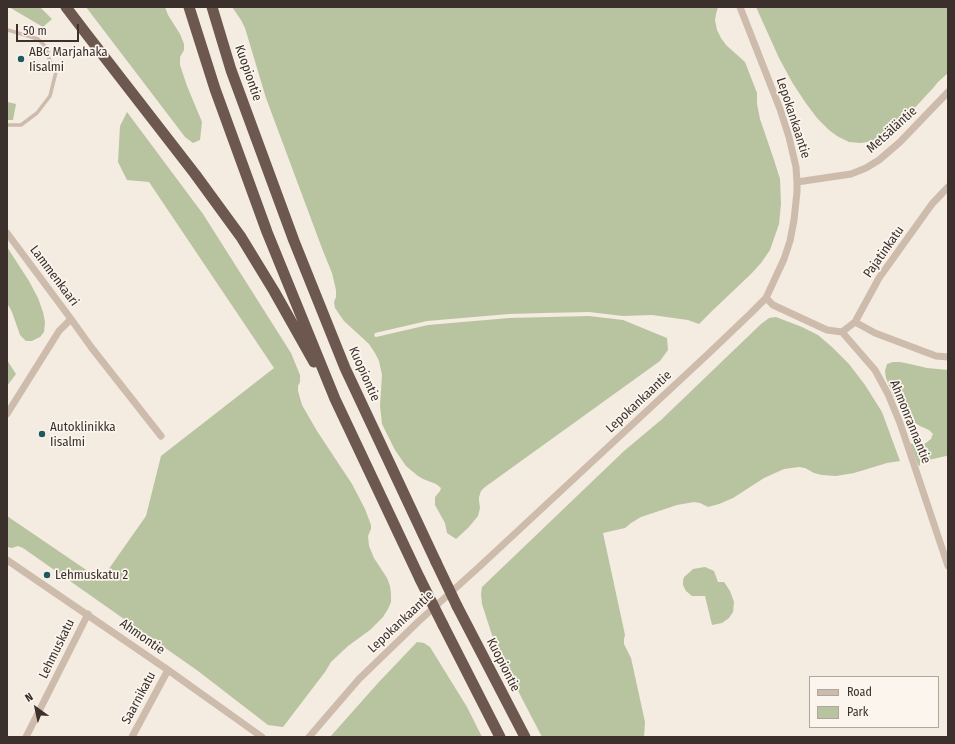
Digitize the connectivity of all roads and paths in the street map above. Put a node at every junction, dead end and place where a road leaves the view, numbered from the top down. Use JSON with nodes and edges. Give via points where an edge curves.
{"nodes":[{"id":1,"x":66,"y":7,"type":"edge"},
{"id":2,"x":189,"y":7,"type":"edge"},
{"id":3,"x":212,"y":7,"type":"edge"},
{"id":4,"x":218,"y":7,"type":"edge"},
{"id":5,"x":740,"y":7,"type":"edge"},
{"id":6,"x":8,"y":30,"type":"edge"},
{"id":7,"x":231,"y":70,"type":"junction"},
{"id":8,"x":948,"y":92,"type":"edge"},
{"id":9,"x":7,"y":125,"type":"edge"},
{"id":10,"x":797,"y":182,"type":"junction"},
{"id":11,"x":947,"y":190,"type":"edge"},
{"id":12,"x":7,"y":233,"type":"edge"},
{"id":13,"x":766,"y":298,"type":"junction"},
{"id":14,"x":71,"y":319,"type":"junction"},
{"id":15,"x":855,"y":322,"type":"junction"},
{"id":16,"x":842,"y":332,"type":"junction"},
{"id":17,"x":948,"y":357,"type":"edge"},
{"id":18,"x":335,"y":399,"type":"junction"},
{"id":19,"x":7,"y":414,"type":"edge"},
{"id":20,"x":161,"y":436,"type":"dead end"},
{"id":21,"x":7,"y":560,"type":"edge"},
{"id":22,"x":948,"y":566,"type":"edge"},
{"id":23,"x":88,"y":614,"type":"junction"},
{"id":24,"x":168,"y":670,"type":"junction"},
{"id":25,"x":26,"y":737,"type":"edge"},
{"id":26,"x":132,"y":737,"type":"edge"},
{"id":27,"x":262,"y":737,"type":"edge"},
{"id":28,"x":309,"y":737,"type":"edge"},
{"id":29,"x":500,"y":737,"type":"edge"},
{"id":30,"x":525,"y":737,"type":"edge"}],
"edges":[{"from":1,"to":18,"type":"highway","via":[[241,237]]},
{"from":2,"to":18,"type":"highway","via":[[215,89],[264,225]]},
{"from":3,"to":7,"type":"highway","name":"Kuopiontie"},
{"from":4,"to":7,"type":"highway"},
{"from":5,"to":10,"type":"street","name":"Lepokankaantie","via":[[787,130]]},
{"from":6,"to":9,"type":"lane","via":[[38,39],[47,48],[49,60],[56,72],[50,96],[38,113],[21,125]]},
{"from":7,"to":30,"type":"highway","name":"Kuopiontie","bridge":true,"via":[[294,241],[345,368],[457,606]]},
{"from":8,"to":10,"type":"street","name":"Metsäläntie","via":[[900,142],[866,168],[851,174]]},
{"from":10,"to":13,"type":"street","name":"Lepokankaantie","via":[[790,241]]},
{"from":11,"to":15,"type":"street","name":"Pajatinkatu","via":[[932,204],[879,278]]},
{"from":12,"to":14,"type":"street","name":"Lammenkaari"},
{"from":13,"to":16,"type":"street","via":[[773,305],[828,330]]},
{"from":13,"to":28,"type":"street","name":"Lepokankaantie","via":[[414,626],[359,679]]},
{"from":14,"to":19,"type":"street","name":"Lammenkaari","via":[[59,331]]},
{"from":14,"to":20,"type":"street"},
{"from":15,"to":16,"type":"street","name":"Pajatinkatu"},
{"from":15,"to":17,"type":"street","via":[[875,333],[929,354]]},
{"from":16,"to":22,"type":"street","name":"Ahmonrannantie","via":[[875,370],[888,394]]},
{"from":18,"to":29,"type":"highway","bridge":true,"via":[[420,579]]},
{"from":21,"to":23,"type":"street","name":"Ahmontie"},
{"from":23,"to":24,"type":"street","name":"Ahmontie"},
{"from":23,"to":25,"type":"street","name":"Lehmuskatu"},
{"from":24,"to":26,"type":"street","name":"Saarnikatu"},
{"from":24,"to":27,"type":"street","name":"Ahmontie"}]}
